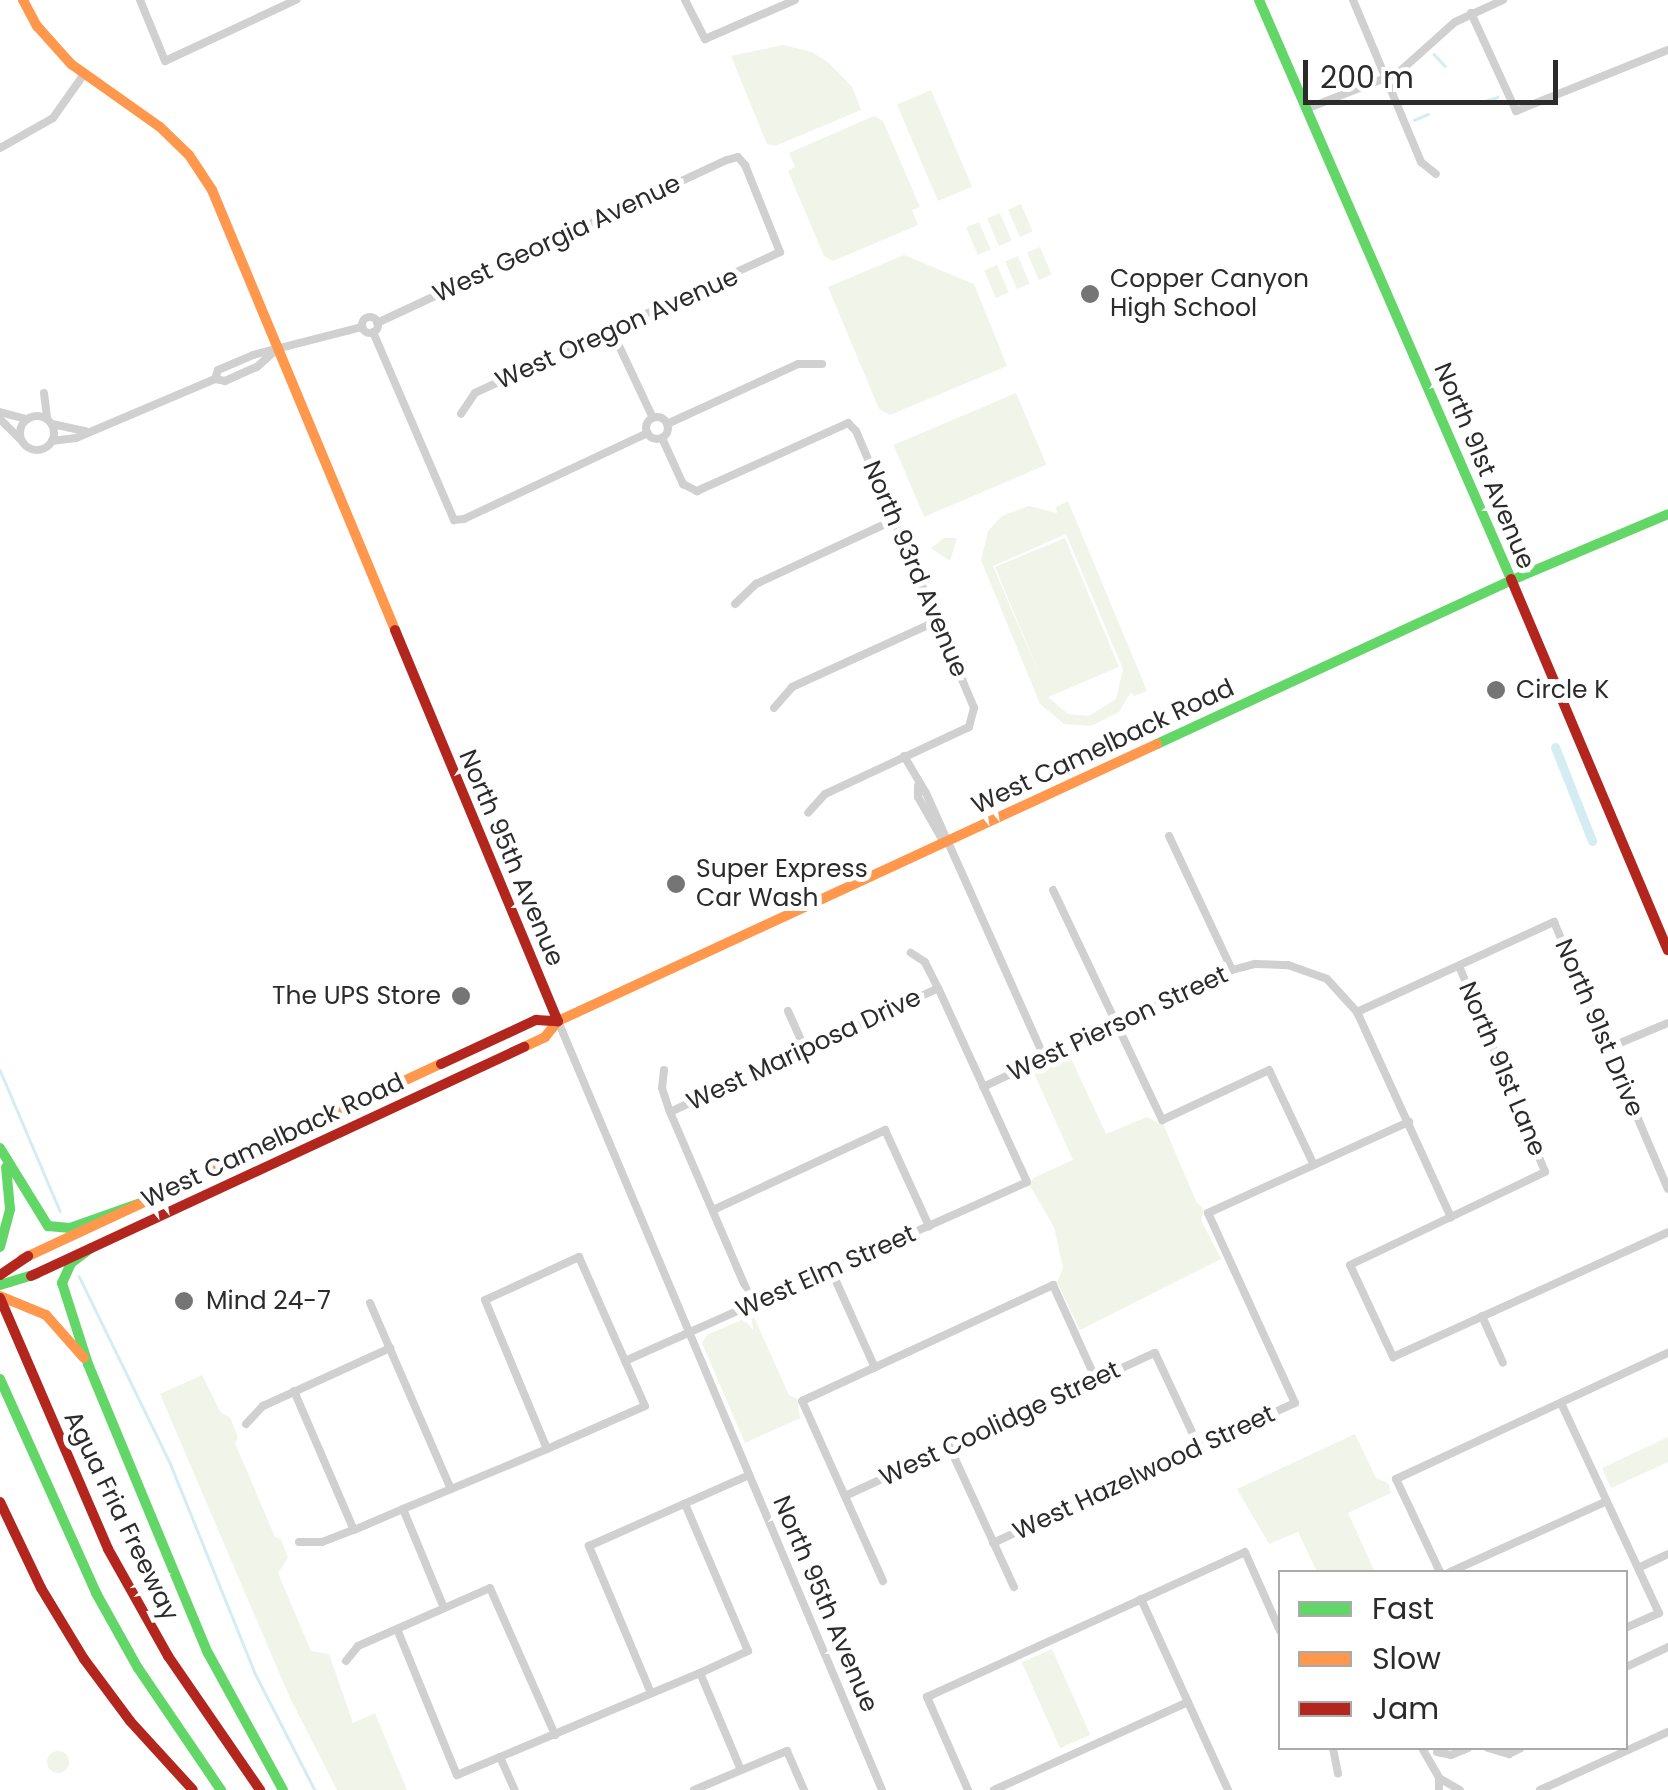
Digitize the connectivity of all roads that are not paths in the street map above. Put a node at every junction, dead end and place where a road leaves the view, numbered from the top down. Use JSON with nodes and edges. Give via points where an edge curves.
{"nodes":[{"id":1,"x":23,"y":0,"type":"edge"},
{"id":2,"x":140,"y":0,"type":"edge"},
{"id":3,"x":296,"y":0,"type":"edge"},
{"id":4,"x":685,"y":0,"type":"edge"},
{"id":5,"x":795,"y":0,"type":"edge"},
{"id":6,"x":1259,"y":0,"type":"edge"},
{"id":7,"x":1353,"y":0,"type":"edge"},
{"id":8,"x":1503,"y":0,"type":"edge"},
{"id":9,"x":1471,"y":13,"type":"junction"},
{"id":10,"x":1668,"y":50,"type":"edge"},
{"id":11,"x":84,"y":74,"type":"junction"},
{"id":12,"x":1385,"y":78,"type":"junction"},
{"id":13,"x":1306,"y":109,"type":"junction"},
{"id":14,"x":0,"y":148,"type":"edge"},
{"id":15,"x":1436,"y":174,"type":"dead end"},
{"id":16,"x":780,"y":252,"type":"joint"},
{"id":17,"x":378,"y":322,"type":"junction"},
{"id":18,"x":362,"y":327,"type":"junction"},
{"id":19,"x":612,"y":331,"type":"junction"},
{"id":20,"x":373,"y":332,"type":"junction"},
{"id":21,"x":278,"y":348,"type":"junction"},
{"id":22,"x":822,"y":364,"type":"dead end"},
{"id":23,"x":461,"y":414,"type":"dead end"},
{"id":24,"x":0,"y":416,"type":"edge"},
{"id":25,"x":30,"y":418,"type":"junction"},
{"id":26,"x":654,"y":418,"type":"junction"},
{"id":27,"x":50,"y":422,"type":"junction"},
{"id":28,"x":667,"y":424,"type":"junction"},
{"id":29,"x":86,"y":432,"type":"junction"},
{"id":30,"x":648,"y":433,"type":"junction"},
{"id":31,"x":662,"y":438,"type":"junction"},
{"id":32,"x":21,"y":440,"type":"junction"},
{"id":33,"x":52,"y":441,"type":"junction"},
{"id":34,"x":1668,"y":514,"type":"edge"},
{"id":35,"x":894,"y":520,"type":"junction"},
{"id":36,"x":1512,"y":580,"type":"junction"},
{"id":37,"x":735,"y":604,"type":"dead end"},
{"id":38,"x":937,"y":621,"type":"junction"},
{"id":39,"x":774,"y":708,"type":"dead end"},
{"id":40,"x":904,"y":756,"type":"junction"},
{"id":41,"x":808,"y":813,"type":"dead end"},
{"id":42,"x":1169,"y":836,"type":"dead end"},
{"id":43,"x":945,"y":843,"type":"junction"},
{"id":44,"x":1053,"y":890,"type":"dead end"},
{"id":45,"x":1668,"y":950,"type":"edge"},
{"id":46,"x":911,"y":953,"type":"dead end"},
{"id":47,"x":1459,"y":966,"type":"junction"},
{"id":48,"x":1232,"y":970,"type":"junction"},
{"id":49,"x":938,"y":988,"type":"junction"},
{"id":50,"x":788,"y":1011,"type":"dead end"},
{"id":51,"x":1356,"y":1012,"type":"junction"},
{"id":52,"x":558,"y":1022,"type":"junction"},
{"id":53,"x":1668,"y":1022,"type":"edge"},
{"id":54,"x":1116,"y":1026,"type":"junction"},
{"id":55,"x":1608,"y":1048,"type":"junction"},
{"id":56,"x":806,"y":1050,"type":"junction"},
{"id":57,"x":1044,"y":1058,"type":"junction"},
{"id":58,"x":664,"y":1070,"type":"dead end"},
{"id":59,"x":983,"y":1087,"type":"junction"},
{"id":60,"x":397,"y":1105,"type":"junction"},
{"id":61,"x":670,"y":1112,"type":"junction"},
{"id":62,"x":316,"y":1122,"type":"junction"},
{"id":63,"x":1408,"y":1122,"type":"junction"},
{"id":64,"x":0,"y":1149,"type":"edge"},
{"id":65,"x":1314,"y":1165,"type":"junction"},
{"id":66,"x":1668,"y":1190,"type":"edge"},
{"id":67,"x":206,"y":1193,"type":"junction"},
{"id":68,"x":141,"y":1204,"type":"junction"},
{"id":69,"x":713,"y":1210,"type":"junction"},
{"id":70,"x":1451,"y":1217,"type":"junction"},
{"id":71,"x":929,"y":1226,"type":"junction"},
{"id":72,"x":1668,"y":1232,"type":"edge"},
{"id":73,"x":0,"y":1248,"type":"edge"},
{"id":74,"x":90,"y":1248,"type":"junction"},
{"id":75,"x":830,"y":1270,"type":"junction"},
{"id":76,"x":0,"y":1272,"type":"edge"},
{"id":77,"x":0,"y":1293,"type":"edge"},
{"id":78,"x":370,"y":1303,"type":"dead end"},
{"id":79,"x":753,"y":1306,"type":"junction"},
{"id":80,"x":1482,"y":1316,"type":"junction"},
{"id":81,"x":690,"y":1334,"type":"junction"},
{"id":82,"x":390,"y":1348,"type":"junction"},
{"id":83,"x":1667,"y":1357,"type":"edge"},
{"id":84,"x":625,"y":1361,"type":"junction"},
{"id":85,"x":1503,"y":1363,"type":"dead end"},
{"id":86,"x":88,"y":1364,"type":"junction"},
{"id":87,"x":875,"y":1368,"type":"junction"},
{"id":88,"x":0,"y":1379,"type":"edge"},
{"id":89,"x":1096,"y":1380,"type":"junction"},
{"id":90,"x":294,"y":1392,"type":"junction"},
{"id":91,"x":1561,"y":1402,"type":"junction"},
{"id":92,"x":246,"y":1424,"type":"dead end"},
{"id":93,"x":1200,"y":1447,"type":"junction"},
{"id":94,"x":950,"y":1448,"type":"junction"},
{"id":95,"x":547,"y":1449,"type":"junction"},
{"id":96,"x":749,"y":1475,"type":"junction"},
{"id":97,"x":451,"y":1490,"type":"junction"},
{"id":98,"x":845,"y":1496,"type":"junction"},
{"id":99,"x":0,"y":1502,"type":"edge"},
{"id":100,"x":1607,"y":1502,"type":"junction"},
{"id":101,"x":685,"y":1504,"type":"junction"},
{"id":102,"x":403,"y":1508,"type":"junction"},
{"id":103,"x":354,"y":1530,"type":"junction"},
{"id":104,"x":300,"y":1542,"type":"dead end"},
{"id":105,"x":993,"y":1543,"type":"junction"},
{"id":106,"x":1668,"y":1554,"type":"edge"},
{"id":107,"x":1638,"y":1568,"type":"junction"},
{"id":108,"x":1439,"y":1570,"type":"edge"},
{"id":109,"x":1454,"y":1570,"type":"edge"},
{"id":110,"x":883,"y":1581,"type":"dead end"},
{"id":111,"x":1014,"y":1587,"type":"dead end"},
{"id":112,"x":1142,"y":1599,"type":"junction"},
{"id":113,"x":444,"y":1608,"type":"junction"},
{"id":114,"x":1278,"y":1627,"type":"edge"},
{"id":115,"x":1628,"y":1627,"type":"edge"},
{"id":116,"x":397,"y":1629,"type":"junction"},
{"id":117,"x":1668,"y":1647,"type":"edge"},
{"id":118,"x":346,"y":1661,"type":"dead end"},
{"id":119,"x":1628,"y":1666,"type":"edge"},
{"id":120,"x":700,"y":1673,"type":"junction"},
{"id":121,"x":651,"y":1693,"type":"junction"},
{"id":122,"x":1188,"y":1702,"type":"junction"},
{"id":123,"x":1668,"y":1732,"type":"edge"},
{"id":124,"x":555,"y":1735,"type":"junction"},
{"id":125,"x":1333,"y":1750,"type":"edge"},
{"id":126,"x":1463,"y":1750,"type":"edge"},
{"id":127,"x":1429,"y":1751,"type":"edge"},
{"id":128,"x":500,"y":1757,"type":"junction"},
{"id":129,"x":741,"y":1770,"type":"junction"},
{"id":130,"x":1338,"y":1774,"type":"dead end"},
{"id":131,"x":1439,"y":1778,"type":"junction"},
{"id":132,"x":193,"y":1790,"type":"edge"},
{"id":133,"x":221,"y":1790,"type":"edge"},
{"id":134,"x":260,"y":1790,"type":"edge"},
{"id":135,"x":283,"y":1790,"type":"edge"},
{"id":136,"x":514,"y":1790,"type":"edge"},
{"id":137,"x":694,"y":1790,"type":"edge"},
{"id":138,"x":804,"y":1790,"type":"edge"},
{"id":139,"x":882,"y":1790,"type":"edge"},
{"id":140,"x":968,"y":1790,"type":"edge"},
{"id":141,"x":994,"y":1790,"type":"edge"},
{"id":142,"x":1228,"y":1790,"type":"edge"},
{"id":143,"x":1439,"y":1790,"type":"edge"},
{"id":144,"x":1460,"y":1790,"type":"edge"},
{"id":145,"x":1540,"y":1790,"type":"edge"}],
"edges":[{"from":1,"to":11,"type":"main road","name":"North 95th Avenue","via":[[51,45]]},
{"from":2,"to":3,"type":"street","via":[[165,61]]},
{"from":4,"to":5,"type":"street","via":[[705,38]]},
{"from":6,"to":13,"type":"main road","name":"North 91st Avenue"},
{"from":7,"to":12,"type":"street"},
{"from":8,"to":9,"type":"street"},
{"from":9,"to":10,"type":"street","via":[[1516,111]]},
{"from":9,"to":12,"type":"street"},
{"from":11,"to":14,"type":"street","via":[[53,118]]},
{"from":11,"to":21,"type":"main road","name":"North 95th Avenue","via":[[189,154],[212,190]]},
{"from":12,"to":13,"type":"street"},
{"from":12,"to":15,"type":"street","via":[[1421,162]]},
{"from":13,"to":36,"type":"main road","name":"North 91st Avenue"},
{"from":16,"to":17,"type":"street","name":"West Georgia Avenue","via":[[738,158]]},
{"from":16,"to":19,"type":"street","name":"West Oregon Avenue"},
{"from":17,"to":18,"type":"street","name":"West Georgia Avenue","via":[[367,317]]},
{"from":17,"to":20,"type":"street"},
{"from":18,"to":20,"type":"street"},
{"from":18,"to":21,"type":"street"},
{"from":19,"to":23,"type":"street","name":"West Oregon Avenue","via":[[476,393]]},
{"from":19,"to":26,"type":"street"},
{"from":20,"to":30,"type":"street","via":[[454,520]]},
{"from":21,"to":29,"type":"street"},
{"from":21,"to":52,"type":"main road","name":"North 95th Avenue"},
{"from":22,"to":28,"type":"street","via":[[798,364]]},
{"from":24,"to":25,"type":"street"},
{"from":24,"to":32,"type":"street"},
{"from":25,"to":27,"type":"street"},
{"from":25,"to":27,"type":"street","via":[[44,393]]},
{"from":25,"to":32,"type":"street","via":[[20,429]]},
{"from":26,"to":28,"type":"street"},
{"from":26,"to":30,"type":"street"},
{"from":27,"to":29,"type":"street"},
{"from":27,"to":33,"type":"street"},
{"from":28,"to":31,"type":"street"},
{"from":29,"to":33,"type":"street"},
{"from":30,"to":31,"type":"street"},
{"from":31,"to":35,"type":"street","name":"North 93rd Avenue","via":[[690,491],[848,423]]},
{"from":32,"to":33,"type":"street","via":[[39,450]]},
{"from":34,"to":36,"type":"main road","name":"West Camelback Road"},
{"from":35,"to":37,"type":"street","via":[[756,584]]},
{"from":35,"to":38,"type":"street","name":"North 93rd Avenue"},
{"from":36,"to":43,"type":"main road","name":"West Camelback Road"},
{"from":36,"to":45,"type":"main road","name":"North 91st Avenue"},
{"from":38,"to":39,"type":"street","via":[[792,687]]},
{"from":38,"to":40,"type":"street","name":"North 93rd Avenue","via":[[974,719]]},
{"from":40,"to":41,"type":"street","via":[[825,794]]},
{"from":40,"to":43,"type":"street"},
{"from":42,"to":48,"type":"street"},
{"from":43,"to":52,"type":"main road","name":"West Camelback Road"},
{"from":43,"to":57,"type":"street"},
{"from":44,"to":54,"type":"street"},
{"from":46,"to":49,"type":"street","via":[[925,962]]},
{"from":47,"to":51,"type":"street"},
{"from":47,"to":55,"type":"street","name":"North 91st Drive","via":[[1554,922]]},
{"from":47,"to":70,"type":"street","name":"North 91st Lane","via":[[1545,1172]]},
{"from":48,"to":51,"type":"street","name":"West Pierson Street","via":[[1288,965],[1327,979]]},
{"from":48,"to":54,"type":"street","name":"West Pierson Street"},
{"from":49,"to":56,"type":"street","name":"West Mariposa Drive"},
{"from":49,"to":59,"type":"street"},
{"from":50,"to":56,"type":"street"},
{"from":51,"to":63,"type":"street","name":"West Pierson Street"},
{"from":52,"to":60,"type":"main road","name":"West Camelback Road","via":[[544,1037]]},
{"from":52,"to":62,"type":"main road","name":"West Camelback Road","via":[[536,1020]]},
{"from":52,"to":81,"type":"street","name":"North 95th Avenue"},
{"from":53,"to":55,"type":"street"},
{"from":54,"to":57,"type":"street","name":"West Pierson Street"},
{"from":54,"to":65,"type":"street","via":[[1162,1120],[1269,1070]]},
{"from":55,"to":66,"type":"street","name":"North 91st Drive"},
{"from":56,"to":61,"type":"street","name":"West Mariposa Drive"},
{"from":57,"to":59,"type":"street","name":"West Pierson Street"},
{"from":58,"to":61,"type":"street"},
{"from":59,"to":71,"type":"street","name":"West Elm Street","via":[[1027,1182]]},
{"from":60,"to":62,"type":"main road","via":[[330,1126]]},
{"from":60,"to":67,"type":"main road","name":"West Camelback Road"},
{"from":61,"to":69,"type":"street"},
{"from":62,"to":67,"type":"main road","via":[[302,1140]]},
{"from":62,"to":68,"type":"main road","name":"West Camelback Road"},
{"from":63,"to":65,"type":"street"},
{"from":63,"to":70,"type":"street","name":"West Pierson Street"},
{"from":64,"to":68,"type":"main road","via":[[48,1226],[70,1228]]},
{"from":64,"to":73,"type":"main road","via":[[10,1199]]},
{"from":65,"to":93,"type":"street","name":"West Hazelwood Street","via":[[1208,1213],[1295,1403]]},
{"from":67,"to":74,"type":"main road","name":"West Camelback Road"},
{"from":68,"to":76,"type":"main road","name":"West Camelback Road"},
{"from":69,"to":71,"type":"street","via":[[885,1130]]},
{"from":69,"to":79,"type":"street"},
{"from":70,"to":80,"type":"street","via":[[1350,1265],[1392,1357]]},
{"from":71,"to":75,"type":"street","name":"West Elm Street"},
{"from":72,"to":80,"type":"street"},
{"from":74,"to":77,"type":"main road","name":"West Camelback Road"},
{"from":74,"to":86,"type":"main road","via":[[71,1263],[62,1284]]},
{"from":75,"to":79,"type":"street","name":"West Elm Street"},
{"from":75,"to":87,"type":"street"},
{"from":77,"to":86,"type":"main road","via":[[54,1321]]},
{"from":77,"to":134,"type":"main road","name":"Agua Fria Freeway","via":[[115,1562],[168,1656]]},
{"from":78,"to":82,"type":"street"},
{"from":79,"to":81,"type":"street","name":"West Elm Street"},
{"from":80,"to":85,"type":"street"},
{"from":81,"to":84,"type":"street","name":"West Elm Street"},
{"from":81,"to":96,"type":"street","name":"North 95th Avenue"},
{"from":82,"to":90,"type":"street"},
{"from":82,"to":97,"type":"street"},
{"from":83,"to":91,"type":"street"},
{"from":84,"to":95,"type":"street","via":[[645,1406]]},
{"from":84,"to":95,"type":"street","via":[[580,1256],[484,1300]]},
{"from":86,"to":135,"type":"main road","via":[[208,1653]]},
{"from":87,"to":89,"type":"street","via":[[1052,1284]]},
{"from":87,"to":98,"type":"street","via":[[802,1400]]},
{"from":88,"to":133,"type":"main road","via":[[96,1594]]},
{"from":89,"to":93,"type":"street","name":"West Coolidge Street","via":[[1156,1353]]},
{"from":89,"to":94,"type":"street","name":"West Coolidge Street"},
{"from":90,"to":92,"type":"street","via":[[263,1406]]},
{"from":90,"to":103,"type":"street"},
{"from":91,"to":100,"type":"street"},
{"from":91,"to":108,"type":"street","via":[[1396,1479]]},
{"from":93,"to":105,"type":"street","name":"West Hazelwood Street"},
{"from":94,"to":98,"type":"street","name":"West Coolidge Street"},
{"from":94,"to":105,"type":"street"},
{"from":95,"to":97,"type":"street"},
{"from":96,"to":101,"type":"street"},
{"from":96,"to":139,"type":"street","name":"North 95th Avenue"},
{"from":97,"to":102,"type":"street"},
{"from":98,"to":110,"type":"street"},
{"from":99,"to":132,"type":"main road","via":[[84,1660]]},
{"from":100,"to":107,"type":"street"},
{"from":100,"to":109,"type":"street"},
{"from":101,"to":120,"type":"street","via":[[748,1652]]},
{"from":101,"to":121,"type":"street","via":[[589,1546]]},
{"from":102,"to":103,"type":"street"},
{"from":102,"to":113,"type":"street"},
{"from":103,"to":104,"type":"street"},
{"from":105,"to":111,"type":"street"},
{"from":106,"to":107,"type":"street"},
{"from":107,"to":115,"type":"street","via":[[1660,1612]]},
{"from":112,"to":114,"type":"street","via":[[1244,1552]]},
{"from":112,"to":122,"type":"street"},
{"from":112,"to":140,"type":"street","via":[[927,1697]]},
{"from":113,"to":116,"type":"street"},
{"from":113,"to":124,"type":"street","via":[[490,1588]]},
{"from":116,"to":118,"type":"street","via":[[358,1646]]},
{"from":116,"to":128,"type":"street","via":[[457,1775]]},
{"from":117,"to":119,"type":"street"},
{"from":120,"to":121,"type":"street"},
{"from":120,"to":129,"type":"street"},
{"from":121,"to":124,"type":"street"},
{"from":122,"to":141,"type":"street"},
{"from":122,"to":142,"type":"street"},
{"from":123,"to":145,"type":"street"},
{"from":124,"to":128,"type":"street"},
{"from":125,"to":130,"type":"street"},
{"from":126,"to":127,"type":"street"},
{"from":127,"to":131,"type":"street"},
{"from":128,"to":136,"type":"street"},
{"from":129,"to":137,"type":"street"},
{"from":129,"to":138,"type":"street","via":[[787,1751]]},
{"from":131,"to":143,"type":"street"},
{"from":131,"to":144,"type":"street"}]}
